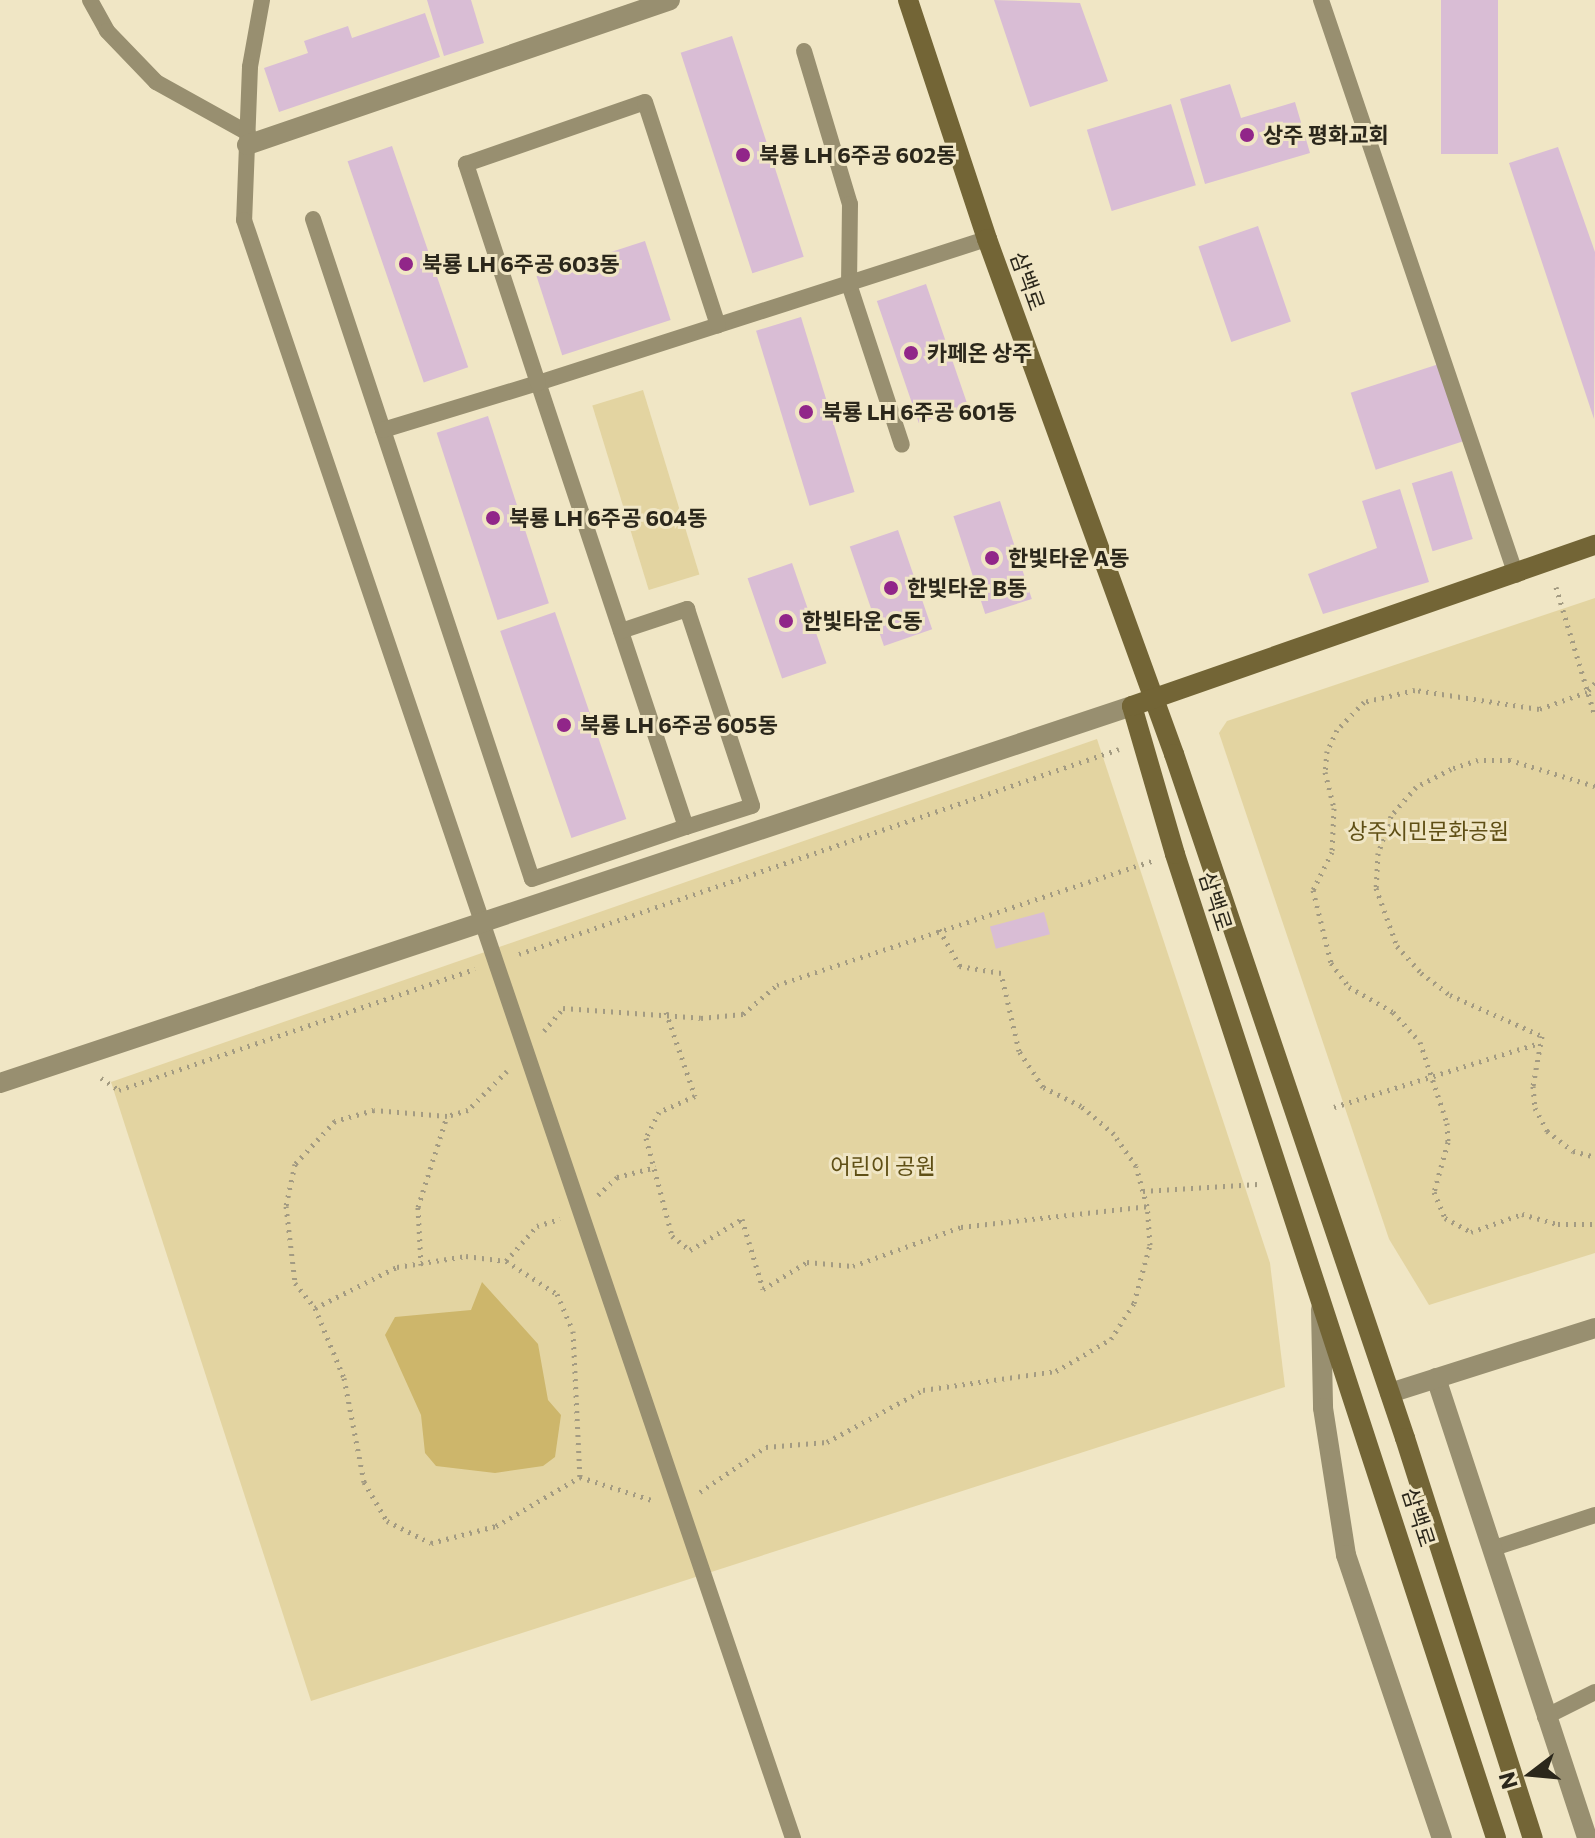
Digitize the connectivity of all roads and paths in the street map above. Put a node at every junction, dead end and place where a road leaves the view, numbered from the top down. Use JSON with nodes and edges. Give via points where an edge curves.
{"nodes":[{"id":1,"x":90,"y":0,"type":"edge"},
{"id":2,"x":262,"y":0,"type":"edge"},
{"id":3,"x":670,"y":0,"type":"edge"},
{"id":4,"x":908,"y":0,"type":"edge"},
{"id":5,"x":1321,"y":0,"type":"edge"},
{"id":6,"x":804,"y":51,"type":"dead end"},
{"id":7,"x":247,"y":139,"type":"junction"},
{"id":8,"x":313,"y":219,"type":"dead end"},
{"id":9,"x":987,"y":239,"type":"junction"},
{"id":10,"x":849,"y":284,"type":"junction"},
{"id":11,"x":718,"y":325,"type":"junction"},
{"id":12,"x":538,"y":383,"type":"junction"},
{"id":13,"x":383,"y":430,"type":"junction"},
{"id":14,"x":902,"y":445,"type":"dead end"},
{"id":15,"x":1595,"y":545,"type":"edge"},
{"id":16,"x":1550,"y":562,"type":"junction"},
{"id":17,"x":1516,"y":575,"type":"junction"},
{"id":18,"x":621,"y":631,"type":"junction"},
{"id":19,"x":1595,"y":683,"type":"edge"},
{"id":20,"x":1587,"y":692,"type":"junction"},
{"id":21,"x":1154,"y":702,"type":"junction"},
{"id":22,"x":1132,"y":706,"type":"junction"},
{"id":23,"x":1595,"y":716,"type":"edge"},
{"id":24,"x":1142,"y":741,"type":"junction"},
{"id":25,"x":1595,"y":786,"type":"edge"},
{"id":26,"x":686,"y":827,"type":"junction"},
{"id":27,"x":1175,"y":854,"type":"junction"},
{"id":28,"x":484,"y":925,"type":"junction"},
{"id":29,"x":939,"y":929,"type":"junction"},
{"id":30,"x":497,"y":961,"type":"junction"},
{"id":31,"x":666,"y":1012,"type":"junction"},
{"id":32,"x":1540,"y":1043,"type":"junction"},
{"id":33,"x":528,"y":1050,"type":"junction"},
{"id":34,"x":74,"y":1059,"type":"junction"},
{"id":35,"x":1431,"y":1074,"type":"junction"},
{"id":36,"x":0,"y":1083,"type":"edge"},
{"id":37,"x":1334,"y":1107,"type":"dead end"},
{"id":38,"x":447,"y":1116,"type":"junction"},
{"id":39,"x":1595,"y":1157,"type":"edge"},
{"id":40,"x":1284,"y":1183,"type":"junction"},
{"id":41,"x":1143,"y":1191,"type":"junction"},
{"id":42,"x":1147,"y":1206,"type":"junction"},
{"id":43,"x":1595,"y":1224,"type":"edge"},
{"id":44,"x":421,"y":1265,"type":"junction"},
{"id":45,"x":1321,"y":1293,"type":"junction"},
{"id":46,"x":315,"y":1308,"type":"junction"},
{"id":47,"x":1595,"y":1328,"type":"edge"},
{"id":48,"x":1436,"y":1378,"type":"junction"},
{"id":49,"x":1390,"y":1393,"type":"junction"},
{"id":50,"x":580,"y":1477,"type":"junction"},
{"id":51,"x":679,"y":1506,"type":"junction"},
{"id":52,"x":1595,"y":1515,"type":"edge"},
{"id":53,"x":1491,"y":1549,"type":"junction"},
{"id":54,"x":1595,"y":1692,"type":"edge"},
{"id":55,"x":1545,"y":1717,"type":"junction"},
{"id":56,"x":793,"y":1838,"type":"edge"},
{"id":57,"x":1442,"y":1838,"type":"edge"},
{"id":58,"x":1496,"y":1838,"type":"edge"},
{"id":59,"x":1533,"y":1838,"type":"edge"},
{"id":60,"x":1587,"y":1838,"type":"edge"}],
"edges":[{"from":1,"to":7,"type":"lane","via":[[107,31],[156,82]]},
{"from":2,"to":7,"type":"lane","via":[[250,67]]},
{"from":3,"to":7,"type":"street"},
{"from":4,"to":9,"type":"street","name":"삼백로"},
{"from":5,"to":17,"type":"lane"},
{"from":6,"to":10,"type":"lane","via":[[850,204]]},
{"from":7,"to":28,"type":"lane","via":[[244,220]]},
{"from":8,"to":13,"type":"lane"},
{"from":9,"to":10,"type":"lane"},
{"from":9,"to":21,"type":"street","name":"삼백로"},
{"from":10,"to":11,"type":"lane"},
{"from":10,"to":14,"type":"lane"},
{"from":11,"to":12,"type":"lane"},
{"from":11,"to":12,"type":"lane","via":[[645,102],[466,164]]},
{"from":12,"to":13,"type":"lane"},
{"from":12,"to":18,"type":"lane"},
{"from":13,"to":26,"type":"lane","via":[[532,879]]},
{"from":15,"to":16,"type":"street"},
{"from":16,"to":17,"type":"street"},
{"from":16,"to":20,"type":"path"},
{"from":17,"to":21,"type":"street"},
{"from":18,"to":26,"type":"lane"},
{"from":18,"to":26,"type":"lane","via":[[687,609],[752,806]]},
{"from":19,"to":20,"type":"path"},
{"from":20,"to":23,"type":"path"},
{"from":20,"to":35,"type":"path","via":[[1539,709],[1415,690],[1364,702],[1337,730],[1327,751],[1332,852],[1313,890],[1324,946],[1349,987],[1393,1012],[1420,1042]]},
{"from":21,"to":22,"type":"street"},
{"from":21,"to":49,"type":"street","name":"삼백로"},
{"from":22,"to":24,"type":"street","name":"삼백로"},
{"from":22,"to":28,"type":"street"},
{"from":24,"to":27,"type":"street","name":"삼백로"},
{"from":24,"to":30,"type":"path"},
{"from":25,"to":32,"type":"path","via":[[1510,760],[1478,760],[1416,787],[1391,816],[1378,853],[1376,888],[1397,946],[1450,995],[1542,1036]]},
{"from":27,"to":29,"type":"path"},
{"from":27,"to":40,"type":"street","name":"삼백로"},
{"from":28,"to":30,"type":"lane"},
{"from":28,"to":34,"type":"street"},
{"from":29,"to":31,"type":"path","via":[[777,985],[743,1014],[701,1018]]},
{"from":29,"to":41,"type":"path","via":[[960,966],[1001,973],[1019,1051],[1043,1087],[1081,1106],[1114,1134],[1136,1166]]},
{"from":30,"to":33,"type":"lane"},
{"from":30,"to":34,"type":"path","via":[[119,1090]]},
{"from":31,"to":33,"type":"path","via":[[563,1008]]},
{"from":31,"to":42,"type":"path","via":[[695,1096],[659,1112],[646,1138],[672,1236],[690,1250],[742,1219],[763,1289],[807,1262],[853,1266],[961,1227]]},
{"from":32,"to":35,"type":"path"},
{"from":32,"to":39,"type":"path","via":[[1535,1108],[1547,1131],[1573,1151]]},
{"from":33,"to":38,"type":"path","via":[[468,1110]]},
{"from":33,"to":51,"type":"lane"},
{"from":34,"to":36,"type":"street"},
{"from":35,"to":37,"type":"path"},
{"from":35,"to":43,"type":"path","via":[[1447,1123],[1448,1142],[1434,1192],[1445,1218],[1471,1232],[1522,1214],[1558,1224]]},
{"from":38,"to":44,"type":"path","via":[[418,1207]]},
{"from":38,"to":46,"type":"path","via":[[374,1110],[335,1121],[295,1164],[286,1206],[295,1283]]},
{"from":40,"to":41,"type":"path"},
{"from":40,"to":45,"type":"street","name":"삼백로"},
{"from":41,"to":42,"type":"path"},
{"from":42,"to":51,"type":"path","via":[[1150,1245],[1134,1303],[1111,1339],[1056,1371],[923,1390],[827,1442],[766,1447]]},
{"from":44,"to":46,"type":"path","via":[[397,1267]]},
{"from":44,"to":50,"type":"path","via":[[466,1256],[506,1261],[557,1294],[573,1331]]},
{"from":45,"to":57,"type":"street","via":[[1323,1408],[1346,1555]]},
{"from":45,"to":58,"type":"street","name":"삼백로"},
{"from":46,"to":50,"type":"path","via":[[344,1378],[364,1482],[387,1521],[431,1543],[496,1526]]},
{"from":47,"to":48,"type":"street"},
{"from":48,"to":49,"type":"street"},
{"from":48,"to":53,"type":"street"},
{"from":49,"to":59,"type":"street","name":"삼백로"},
{"from":50,"to":51,"type":"path","via":[[629,1496]]},
{"from":51,"to":56,"type":"lane"},
{"from":52,"to":53,"type":"lane"},
{"from":53,"to":55,"type":"street"},
{"from":54,"to":55,"type":"lane"},
{"from":55,"to":60,"type":"street"}]}
